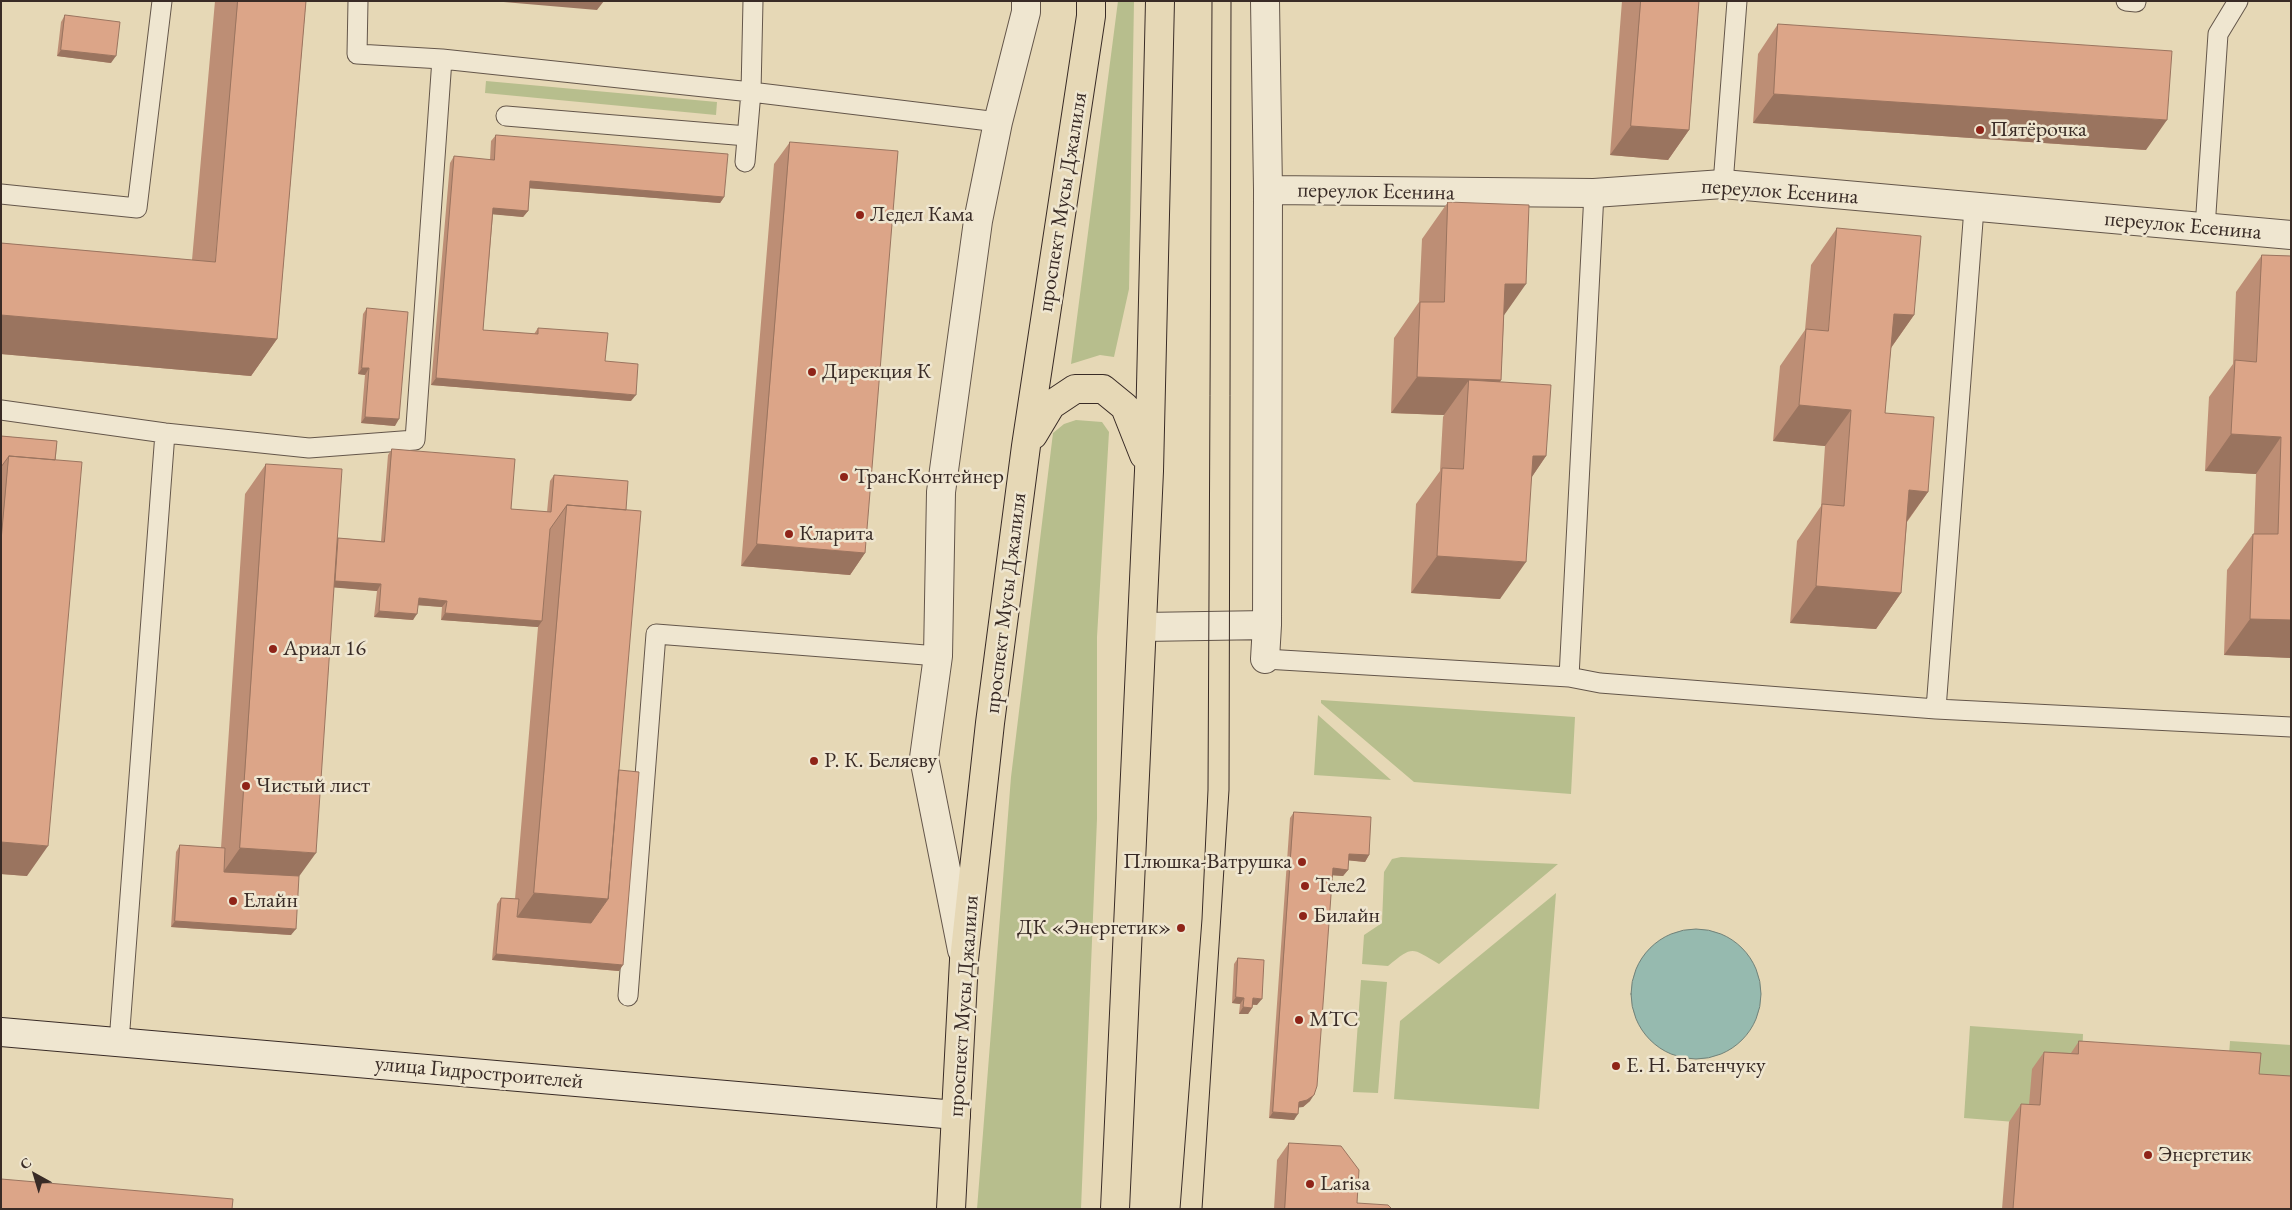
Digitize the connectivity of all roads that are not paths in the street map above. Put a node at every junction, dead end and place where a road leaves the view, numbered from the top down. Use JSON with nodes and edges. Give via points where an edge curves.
{"nodes":[{"id":1,"x":162,"y":1,"type":"edge"},
{"id":2,"x":358,"y":1,"type":"edge"},
{"id":3,"x":753,"y":1,"type":"edge"},
{"id":4,"x":1026,"y":1,"type":"edge"},
{"id":5,"x":1091,"y":1,"type":"edge"},
{"id":6,"x":1160,"y":1,"type":"edge"},
{"id":7,"x":1265,"y":1,"type":"edge"},
{"id":8,"x":1737,"y":1,"type":"edge"},
{"id":9,"x":2126,"y":1,"type":"edge"},
{"id":10,"x":2238,"y":1,"type":"edge"},
{"id":11,"x":2136,"y":2,"type":"edge"},
{"id":12,"x":442,"y":59,"type":"junction"},
{"id":13,"x":751,"y":92,"type":"junction"},
{"id":14,"x":506,"y":116,"type":"dead end"},
{"id":15,"x":998,"y":122,"type":"junction"},
{"id":16,"x":747,"y":136,"type":"junction"},
{"id":17,"x":745,"y":162,"type":"dead end"},
{"id":18,"x":1723,"y":184,"type":"junction"},
{"id":19,"x":1268,"y":190,"type":"junction"},
{"id":20,"x":1594,"y":193,"type":"junction"},
{"id":21,"x":1,"y":194,"type":"edge"},
{"id":22,"x":1974,"y":208,"type":"junction"},
{"id":23,"x":2205,"y":228,"type":"junction"},
{"id":24,"x":2291,"y":235,"type":"edge"},
{"id":25,"x":1,"y":410,"type":"edge"},
{"id":26,"x":165,"y":433,"type":"junction"},
{"id":27,"x":1026,"y":446,"type":"junction"},
{"id":28,"x":1149,"y":470,"type":"junction"},
{"id":29,"x":1267,"y":625,"type":"junction"},
{"id":30,"x":1143,"y":627,"type":"junction"},
{"id":31,"x":938,"y":656,"type":"junction"},
{"id":32,"x":1264,"y":659,"type":"joint"},
{"id":33,"x":1569,"y":677,"type":"junction"},
{"id":34,"x":1936,"y":709,"type":"junction"},
{"id":35,"x":2291,"y":727,"type":"edge"},
{"id":36,"x":964,"y":960,"type":"junction"},
{"id":37,"x":628,"y":996,"type":"dead end"},
{"id":38,"x":1,"y":1032,"type":"edge"},
{"id":39,"x":119,"y":1042,"type":"junction"},
{"id":40,"x":956,"y":1115,"type":"junction"},
{"id":41,"x":951,"y":1209,"type":"edge"},
{"id":42,"x":1115,"y":1209,"type":"edge"}],
"edges":[{"from":1,"to":21,"type":"lane","via":[[137,208]]},
{"from":2,"to":12,"type":"lane","via":[[356,54]]},
{"from":3,"to":13,"type":"lane"},
{"from":4,"to":15,"type":"street"},
{"from":5,"to":27,"type":"main road","name":"проспект Мусы Джалиля"},
{"from":6,"to":28,"type":"main road"},
{"from":7,"to":19,"type":"street"},
{"from":8,"to":18,"type":"lane"},
{"from":9,"to":11,"type":"lane"},
{"from":10,"to":23,"type":"lane","via":[[2218,34]]},
{"from":12,"to":13,"type":"lane"},
{"from":12,"to":26,"type":"lane","via":[[421,441],[309,448]]},
{"from":13,"to":15,"type":"lane"},
{"from":13,"to":16,"type":"lane"},
{"from":14,"to":16,"type":"lane"},
{"from":15,"to":31,"type":"street","via":[[978,221],[941,492]]},
{"from":16,"to":17,"type":"lane"},
{"from":18,"to":20,"type":"street","name":"переулок Есенина"},
{"from":18,"to":22,"type":"street","name":"переулок Есенина"},
{"from":19,"to":20,"type":"street","name":"переулок Есенина"},
{"from":19,"to":29,"type":"street"},
{"from":20,"to":33,"type":"lane"},
{"from":22,"to":23,"type":"street","name":"переулок Есенина"},
{"from":22,"to":34,"type":"lane"},
{"from":23,"to":24,"type":"street","name":"переулок Есенина"},
{"from":25,"to":26,"type":"lane"},
{"from":26,"to":39,"type":"lane"},
{"from":27,"to":28,"type":"main road","via":[[1051,405],[1075,389],[1103,389],[1125,407],[1138,434]]},
{"from":27,"to":36,"type":"main road","name":"проспект Мусы Джалиля","via":[[990,723]]},
{"from":28,"to":30,"type":"main road"},
{"from":29,"to":30,"type":"street"},
{"from":29,"to":32,"type":"street"},
{"from":30,"to":42,"type":"main road"},
{"from":31,"to":36,"type":"street","via":[[924,758]]},
{"from":31,"to":37,"type":"lane","via":[[656,634]]},
{"from":32,"to":33,"type":"lane"},
{"from":33,"to":34,"type":"lane","via":[[1600,683]]},
{"from":34,"to":35,"type":"lane"},
{"from":36,"to":40,"type":"main road","name":"проспект Мусы Джалиля"},
{"from":38,"to":39,"type":"street","name":"улица Гидростроителей"},
{"from":39,"to":40,"type":"street","name":"улица Гидростроителей"},
{"from":40,"to":41,"type":"main road","name":"проспект Мусы Джалиля"}]}
